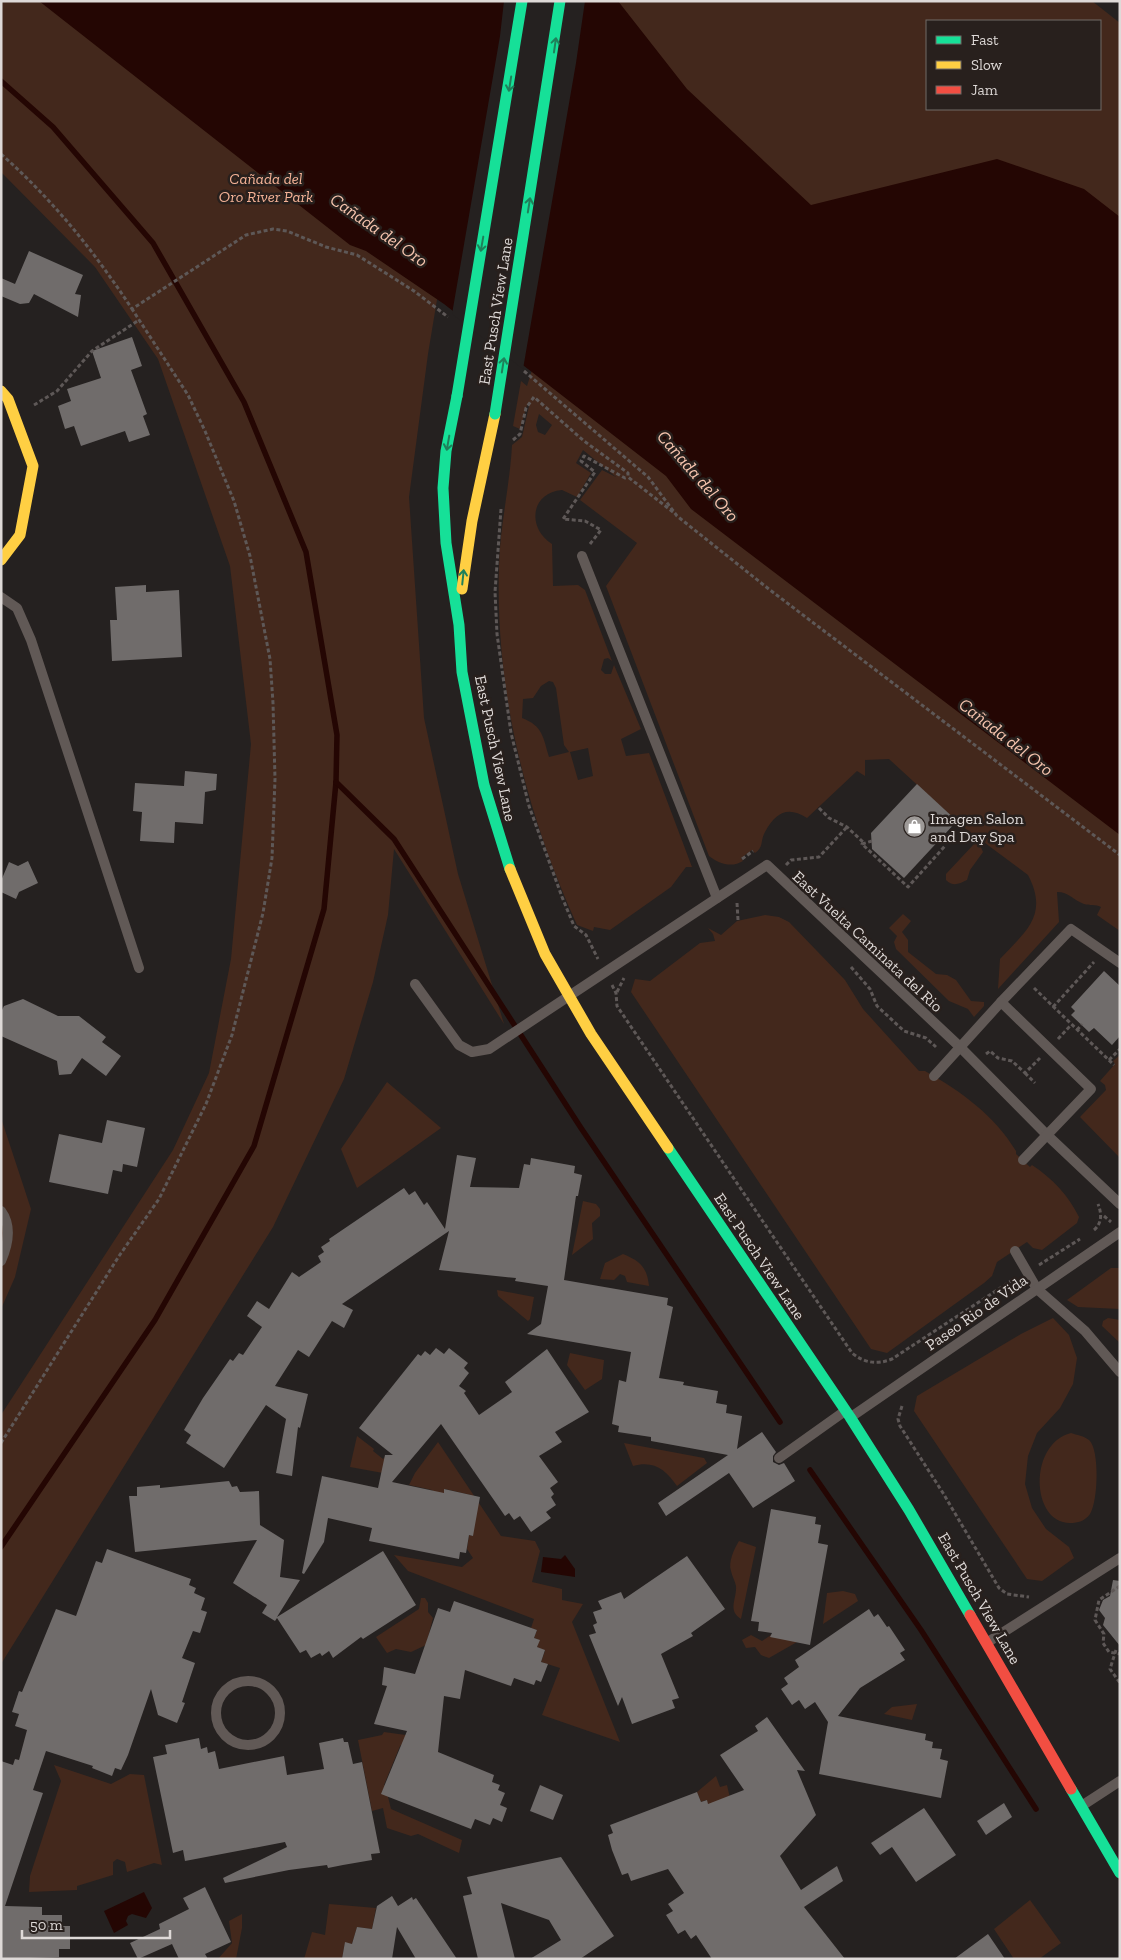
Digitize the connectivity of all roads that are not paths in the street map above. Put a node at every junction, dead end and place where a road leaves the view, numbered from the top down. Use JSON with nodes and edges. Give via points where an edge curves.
{"nodes":[{"id":1,"x":522,"y":1,"type":"edge"},
{"id":2,"x":560,"y":1,"type":"edge"},
{"id":3,"x":1,"y":391,"type":"edge"},
{"id":4,"x":582,"y":556,"type":"dead end"},
{"id":5,"x":1,"y":560,"type":"edge"},
{"id":6,"x":1,"y":597,"type":"edge"},
{"id":7,"x":459,"y":626,"type":"junction"},
{"id":8,"x":717,"y":898,"type":"junction"},
{"id":9,"x":1120,"y":963,"type":"edge"},
{"id":10,"x":139,"y":968,"type":"dead end"},
{"id":11,"x":415,"y":984,"type":"dead end"},
{"id":12,"x":568,"y":996,"type":"junction"},
{"id":13,"x":1002,"y":1002,"type":"junction"},
{"id":14,"x":959,"y":1046,"type":"junction"},
{"id":15,"x":934,"y":1076,"type":"dead end"},
{"id":16,"x":1047,"y":1136,"type":"junction"},
{"id":17,"x":1023,"y":1160,"type":"dead end"},
{"id":18,"x":1120,"y":1204,"type":"edge"},
{"id":19,"x":1,"y":1211,"type":"edge"},
{"id":20,"x":1120,"y":1232,"type":"edge"},
{"id":21,"x":1015,"y":1251,"type":"dead end"},
{"id":22,"x":1,"y":1261,"type":"edge"},
{"id":23,"x":1037,"y":1289,"type":"junction"},
{"id":24,"x":1120,"y":1372,"type":"edge"},
{"id":25,"x":848,"y":1414,"type":"junction"},
{"id":26,"x":779,"y":1458,"type":"dead end"},
{"id":27,"x":1120,"y":1558,"type":"edge"},
{"id":28,"x":987,"y":1643,"type":"junction"},
{"id":29,"x":268,"y":1738,"type":"joint"},
{"id":30,"x":1120,"y":1780,"type":"edge"},
{"id":31,"x":1082,"y":1806,"type":"junction"},
{"id":32,"x":1120,"y":1873,"type":"edge"}],
"edges":[{"from":1,"to":7,"type":"main road","name":"East Pusch View Lane","one_way":true,"bridge":true,"via":[[446,451],[443,488],[446,543]]},
{"from":7,"to":2,"type":"main road","name":"East Pusch View Lane","one_way":true,"bridge":true,"via":[[463,575],[495,414]]},
{"from":3,"to":5,"type":"main road","via":[[8,399],[33,466],[20,534]]},
{"from":4,"to":8,"type":"lane"},
{"from":6,"to":10,"type":"lane","via":[[17,608],[31,640]]},
{"from":7,"to":12,"type":"main road","name":"East Pusch View Lane","via":[[462,672],[472,728],[499,839],[522,902]]},
{"from":8,"to":12,"type":"lane"},
{"from":8,"to":14,"type":"lane","name":"East Vuelta Caminata del Rio","via":[[767,865]]},
{"from":9,"to":13,"type":"lane","via":[[1071,929]]},
{"from":11,"to":12,"type":"lane","via":[[459,1045],[472,1052],[500,1043]]},
{"from":12,"to":25,"type":"main road","name":"East Pusch View Lane"},
{"from":13,"to":14,"type":"lane"},
{"from":13,"to":16,"type":"lane","via":[[1091,1089]]},
{"from":14,"to":15,"type":"lane"},
{"from":14,"to":16,"type":"lane","name":"East Vuelta Caminata del Rio"},
{"from":16,"to":17,"type":"lane"},
{"from":16,"to":18,"type":"lane","name":"East Vuelta Caminata del Rio"},
{"from":19,"to":22,"type":"lane","via":[[8,1230],[7,1247]]},
{"from":20,"to":23,"type":"lane","name":"Paseo Rio de Vida"},
{"from":21,"to":23,"type":"lane"},
{"from":23,"to":24,"type":"lane","via":[[1085,1331]]},
{"from":23,"to":25,"type":"lane","name":"Paseo Rio de Vida"},
{"from":25,"to":26,"type":"lane","name":"Paseo Rio de Vida"},
{"from":25,"to":28,"type":"main road","name":"East Pusch View Lane"},
{"from":27,"to":28,"type":"lane"},
{"from":28,"to":31,"type":"main road","name":"East Pusch View Lane"},
{"from":29,"to":29,"type":"lane","via":[[280,1714],[275,1696],[253,1682],[228,1688],[222,1694],[216,1711],[226,1736],[242,1744],[260,1743]]},
{"from":30,"to":31,"type":"lane"},
{"from":31,"to":32,"type":"main road","name":"East Pusch View Lane"}]}
